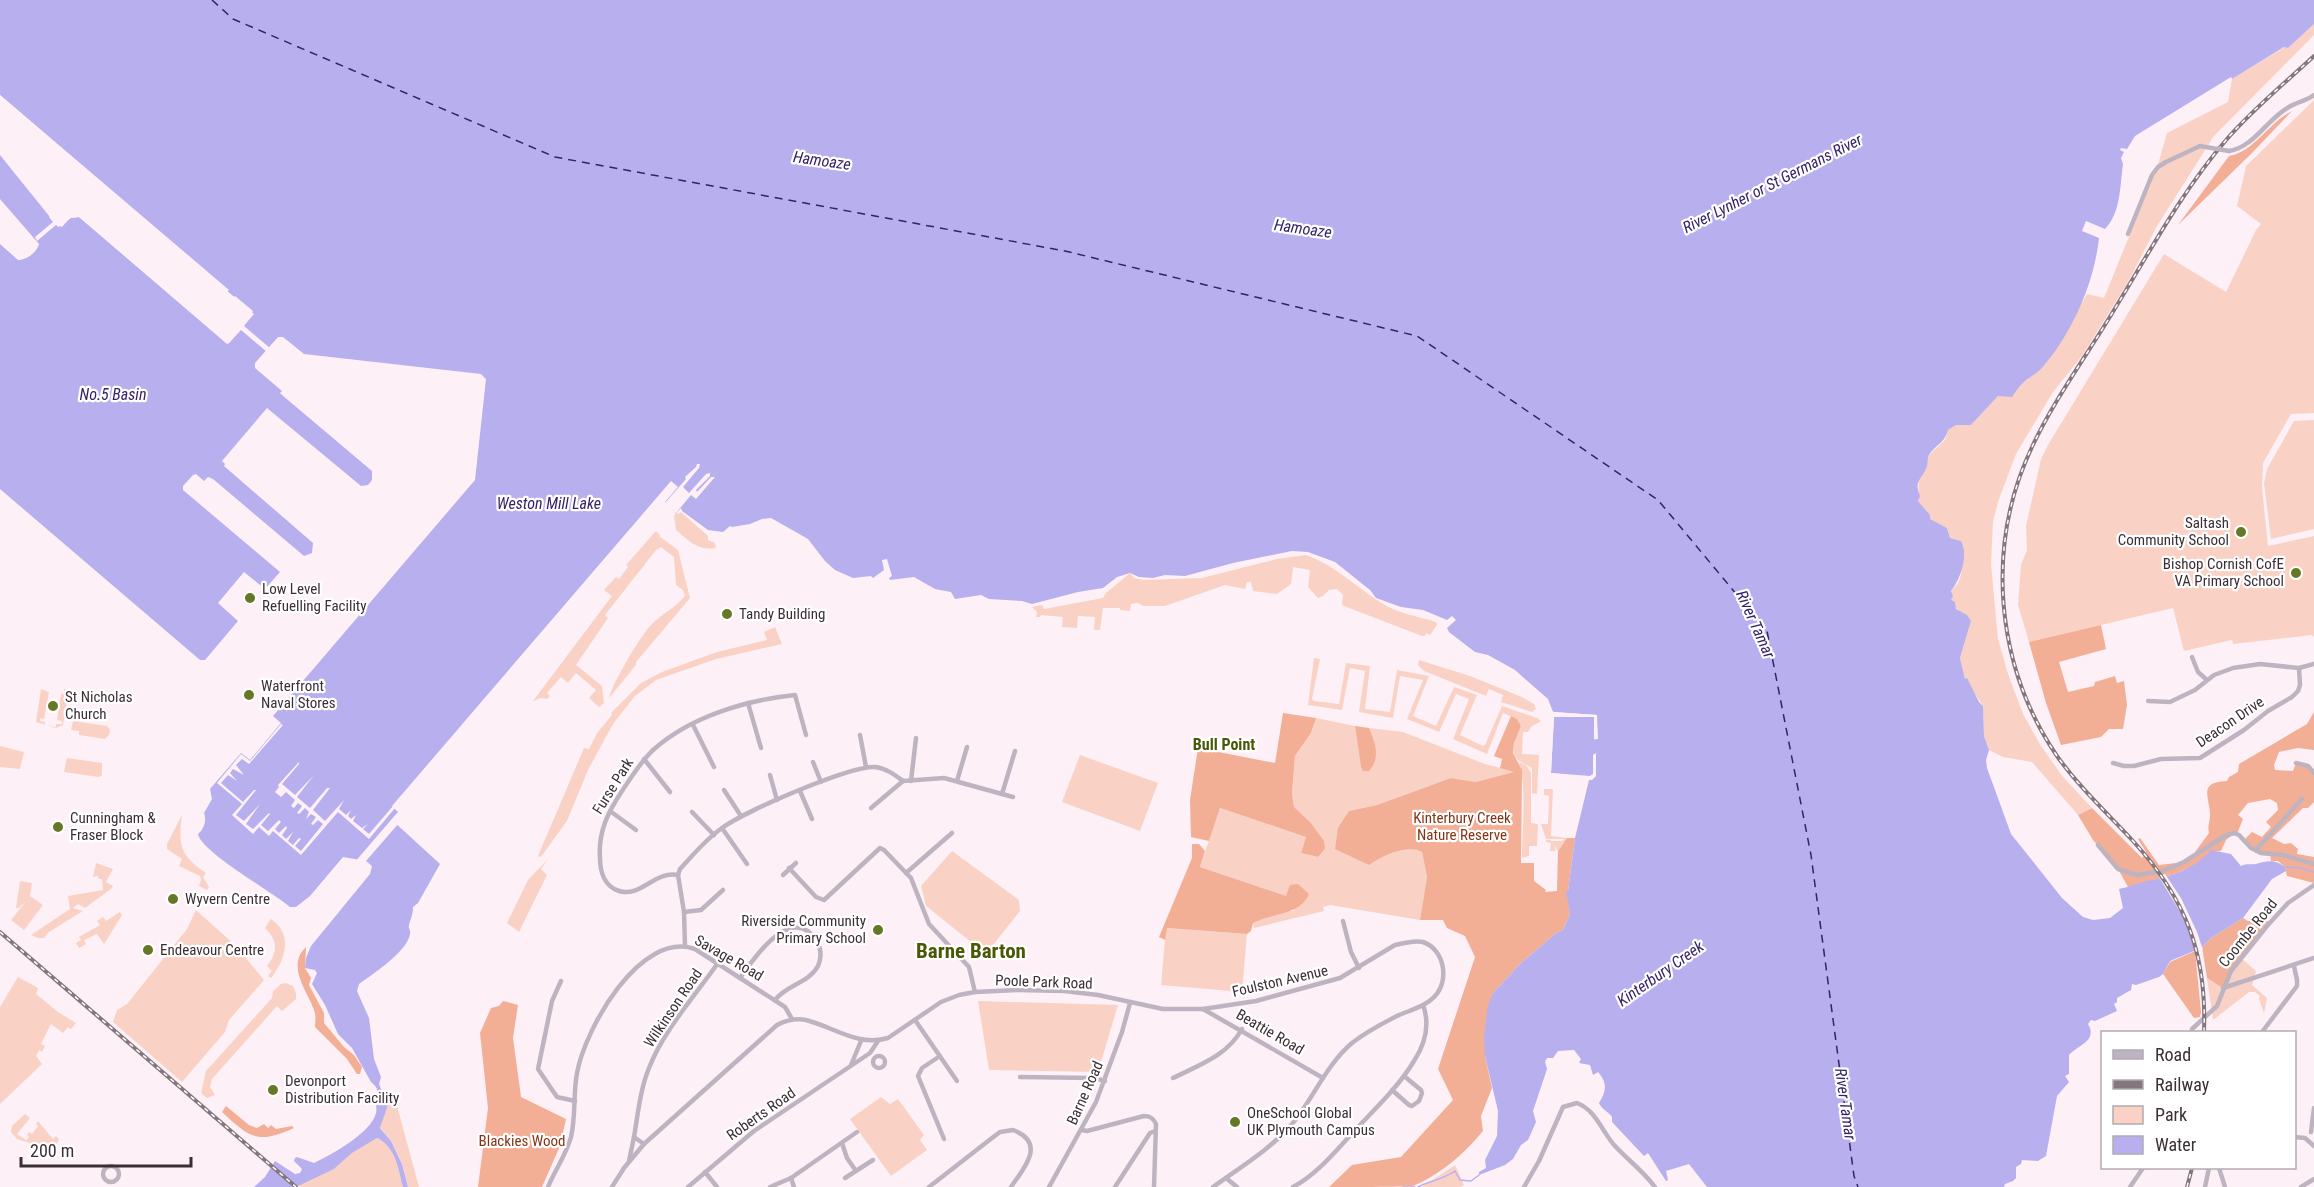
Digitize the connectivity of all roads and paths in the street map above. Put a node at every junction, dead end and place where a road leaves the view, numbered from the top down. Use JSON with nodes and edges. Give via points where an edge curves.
{"nodes":[{"id":1,"x":2314,"y":95,"type":"edge"},
{"id":2,"x":2128,"y":234,"type":"dead end"},
{"id":3,"x":2192,"y":657,"type":"dead end"},
{"id":4,"x":2314,"y":664,"type":"edge"},
{"id":5,"x":2299,"y":668,"type":"junction"},
{"id":6,"x":2207,"y":680,"type":"junction"},
{"id":7,"x":2148,"y":701,"type":"dead end"},
{"id":8,"x":748,"y":704,"type":"junction"},
{"id":9,"x":693,"y":724,"type":"junction"},
{"id":10,"x":2225,"y":732,"type":"dead end"},
{"id":11,"x":806,"y":735,"type":"dead end"},
{"id":12,"x":860,"y":735,"type":"dead end"},
{"id":13,"x":2230,"y":737,"type":"junction"},
{"id":14,"x":916,"y":738,"type":"dead end"},
{"id":15,"x":967,"y":747,"type":"dead end"},
{"id":16,"x":761,"y":748,"type":"dead end"},
{"id":17,"x":1015,"y":751,"type":"dead end"},
{"id":18,"x":644,"y":759,"type":"junction"},
{"id":19,"x":813,"y":762,"type":"dead end"},
{"id":20,"x":2113,"y":763,"type":"dead end"},
{"id":21,"x":2296,"y":764,"type":"dead end"},
{"id":22,"x":714,"y":767,"type":"dead end"},
{"id":23,"x":866,"y":768,"type":"junction"},
{"id":24,"x":2314,"y":773,"type":"edge"},
{"id":25,"x":770,"y":775,"type":"dead end"},
{"id":26,"x":903,"y":781,"type":"junction"},
{"id":27,"x":914,"y":781,"type":"junction"},
{"id":28,"x":957,"y":781,"type":"junction"},
{"id":29,"x":821,"y":782,"type":"junction"},
{"id":30,"x":724,"y":790,"type":"dead end"},
{"id":31,"x":800,"y":791,"type":"junction"},
{"id":32,"x":670,"y":792,"type":"dead end"},
{"id":33,"x":1002,"y":794,"type":"junction"},
{"id":34,"x":1013,"y":797,"type":"dead end"},
{"id":35,"x":2302,"y":799,"type":"dead end"},
{"id":36,"x":777,"y":800,"type":"junction"},
{"id":37,"x":871,"y":808,"type":"dead end"},
{"id":38,"x":610,"y":812,"type":"junction"},
{"id":39,"x":692,"y":812,"type":"dead end"},
{"id":40,"x":741,"y":816,"type":"junction"},
{"id":41,"x":812,"y":819,"type":"dead end"},
{"id":42,"x":722,"y":828,"type":"junction"},
{"id":43,"x":636,"y":830,"type":"dead end"},
{"id":44,"x":952,"y":833,"type":"dead end"},
{"id":45,"x":714,"y":835,"type":"junction"},
{"id":46,"x":938,"y":835,"type":"dead end"},
{"id":47,"x":943,"y":841,"type":"junction"},
{"id":48,"x":2098,"y":845,"type":"dead end"},
{"id":49,"x":2256,"y":850,"type":"junction"},
{"id":50,"x":796,"y":862,"type":"dead end"},
{"id":51,"x":747,"y":864,"type":"dead end"},
{"id":52,"x":2314,"y":864,"type":"edge"},
{"id":53,"x":789,"y":868,"type":"junction"},
{"id":54,"x":906,"y":873,"type":"junction"},
{"id":55,"x":783,"y":874,"type":"dead end"},
{"id":56,"x":678,"y":875,"type":"junction"},
{"id":57,"x":2314,"y":886,"type":"edge"},
{"id":58,"x":723,"y":890,"type":"dead end"},
{"id":59,"x":684,"y":912,"type":"junction"},
{"id":60,"x":1343,"y":921,"type":"dead end"},
{"id":61,"x":685,"y":946,"type":"junction"},
{"id":62,"x":2314,"y":958,"type":"edge"},
{"id":63,"x":718,"y":963,"type":"junction"},
{"id":64,"x":2294,"y":966,"type":"junction"},
{"id":65,"x":1359,"y":968,"type":"junction"},
{"id":66,"x":740,"y":978,"type":"junction"},
{"id":67,"x":561,"y":981,"type":"dead end"},
{"id":68,"x":2223,"y":988,"type":"junction"},
{"id":69,"x":975,"y":992,"type":"junction"},
{"id":70,"x":775,"y":1000,"type":"junction"},
{"id":71,"x":1130,"y":1003,"type":"junction"},
{"id":72,"x":1423,"y":1005,"type":"junction"},
{"id":73,"x":1203,"y":1009,"type":"junction"},
{"id":74,"x":792,"y":1019,"type":"junction"},
{"id":75,"x":915,"y":1020,"type":"junction"},
{"id":76,"x":1242,"y":1029,"type":"junction"},
{"id":77,"x":2192,"y":1031,"type":"edge"},
{"id":78,"x":2263,"y":1031,"type":"edge"},
{"id":79,"x":861,"y":1041,"type":"junction"},
{"id":80,"x":878,"y":1041,"type":"junction"},
{"id":81,"x":940,"y":1056,"type":"junction"},
{"id":82,"x":859,"y":1060,"type":"junction"},
{"id":83,"x":873,"y":1061,"type":"dead end"},
{"id":84,"x":851,"y":1065,"type":"junction"},
{"id":85,"x":1404,"y":1076,"type":"junction"},
{"id":86,"x":1020,"y":1077,"type":"dead end"},
{"id":87,"x":1173,"y":1078,"type":"dead end"},
{"id":88,"x":1323,"y":1078,"type":"junction"},
{"id":89,"x":1105,"y":1081,"type":"junction"},
{"id":90,"x":957,"y":1082,"type":"dead end"},
{"id":91,"x":1392,"y":1090,"type":"junction"},
{"id":92,"x":575,"y":1101,"type":"junction"},
{"id":93,"x":2314,"y":1108,"type":"edge"},
{"id":94,"x":1082,"y":1130,"type":"junction"},
{"id":95,"x":1155,"y":1131,"type":"junction"},
{"id":96,"x":2313,"y":1131,"type":"edge"},
{"id":97,"x":857,"y":1132,"type":"dead end"},
{"id":98,"x":634,"y":1137,"type":"junction"},
{"id":99,"x":2296,"y":1137,"type":"edge"},
{"id":100,"x":2305,"y":1138,"type":"junction"},
{"id":101,"x":944,"y":1139,"type":"dead end"},
{"id":102,"x":842,"y":1143,"type":"junction"},
{"id":103,"x":644,"y":1144,"type":"junction"},
{"id":104,"x":2314,"y":1146,"type":"edge"},
{"id":105,"x":873,"y":1160,"type":"dead end"},
{"id":106,"x":628,"y":1162,"type":"junction"},
{"id":107,"x":2142,"y":1169,"type":"edge"},
{"id":108,"x":2209,"y":1169,"type":"edge"},
{"id":109,"x":2220,"y":1169,"type":"edge"},
{"id":110,"x":705,"y":1172,"type":"junction"},
{"id":111,"x":856,"y":1172,"type":"junction"},
{"id":112,"x":790,"y":1178,"type":"junction"},
{"id":113,"x":1226,"y":1178,"type":"junction"},
{"id":114,"x":845,"y":1179,"type":"dead end"},
{"id":115,"x":2314,"y":1179,"type":"edge"},
{"id":116,"x":108,"y":1182,"type":"edge"},
{"id":117,"x":102,"y":1187,"type":"edge"},
{"id":118,"x":548,"y":1187,"type":"edge"},
{"id":119,"x":612,"y":1187,"type":"edge"},
{"id":120,"x":688,"y":1187,"type":"edge"},
{"id":121,"x":717,"y":1187,"type":"edge"},
{"id":122,"x":770,"y":1187,"type":"edge"},
{"id":123,"x":794,"y":1187,"type":"edge"},
{"id":124,"x":929,"y":1187,"type":"edge"},
{"id":125,"x":1011,"y":1187,"type":"edge"},
{"id":126,"x":1049,"y":1187,"type":"edge"},
{"id":127,"x":1115,"y":1187,"type":"edge"},
{"id":128,"x":1154,"y":1187,"type":"edge"},
{"id":129,"x":1213,"y":1187,"type":"edge"},
{"id":130,"x":1237,"y":1187,"type":"edge"},
{"id":131,"x":1293,"y":1187,"type":"edge"},
{"id":132,"x":1524,"y":1187,"type":"edge"},
{"id":133,"x":1655,"y":1187,"type":"edge"},
{"id":134,"x":2130,"y":1187,"type":"edge"},
{"id":135,"x":2205,"y":1187,"type":"edge"},
{"id":136,"x":2225,"y":1187,"type":"edge"},
{"id":137,"x":2301,"y":1187,"type":"edge"}],
"edges":[{"from":1,"to":2,"type":"street","bridge":true,"via":[[2289,107],[2237,150],[2200,146],[2157,167]]},
{"from":3,"to":6,"type":"street","via":[[2198,672]]},
{"from":4,"to":5,"type":"street"},
{"from":5,"to":6,"type":"street","via":[[2250,665]]},
{"from":5,"to":13,"type":"street","name":"Deacon Drive","via":[[2300,685],[2292,698]]},
{"from":6,"to":7,"type":"street","via":[[2170,702]]},
{"from":8,"to":9,"type":"street","name":"Furse Park"},
{"from":8,"to":11,"type":"street","name":"Furse Park","via":[[795,695]]},
{"from":8,"to":16,"type":"street"},
{"from":9,"to":18,"type":"street","name":"Furse Park"},
{"from":9,"to":22,"type":"street"},
{"from":10,"to":13,"type":"street"},
{"from":12,"to":23,"type":"street"},
{"from":13,"to":20,"type":"street","name":"Deacon Drive","via":[[2200,758],[2124,768]]},
{"from":14,"to":27,"type":"street"},
{"from":15,"to":28,"type":"street"},
{"from":17,"to":33,"type":"street"},
{"from":18,"to":32,"type":"street"},
{"from":18,"to":38,"type":"street","name":"Furse Park"},
{"from":19,"to":29,"type":"street"},
{"from":21,"to":24,"type":"street","via":[[2308,766]]},
{"from":23,"to":26,"type":"street","via":[[882,768]]},
{"from":23,"to":29,"type":"street"},
{"from":25,"to":36,"type":"street"},
{"from":26,"to":27,"type":"street"},
{"from":26,"to":37,"type":"street"},
{"from":27,"to":28,"type":"street"},
{"from":28,"to":33,"type":"street"},
{"from":29,"to":31,"type":"street"},
{"from":30,"to":40,"type":"street"},
{"from":31,"to":36,"type":"street"},
{"from":31,"to":41,"type":"street"},
{"from":33,"to":34,"type":"street"},
{"from":35,"to":49,"type":"street"},
{"from":36,"to":40,"type":"street"},
{"from":38,"to":43,"type":"street"},
{"from":38,"to":56,"type":"street","name":"Furse Park","via":[[599,842],[601,873],[610,885],[617,891],[635,891],[660,876]]},
{"from":39,"to":45,"type":"street"},
{"from":40,"to":42,"type":"street"},
{"from":42,"to":45,"type":"street"},
{"from":42,"to":51,"type":"street"},
{"from":44,"to":47,"type":"street"},
{"from":45,"to":56,"type":"street"},
{"from":46,"to":47,"type":"street"},
{"from":47,"to":54,"type":"street"},
{"from":48,"to":49,"type":"street","via":[[2118,869],[2137,875],[2163,871],[2234,833]]},
{"from":49,"to":52,"type":"street"},
{"from":50,"to":53,"type":"street"},
{"from":53,"to":54,"type":"street","via":[[821,900],[880,848]]},
{"from":53,"to":55,"type":"street"},
{"from":54,"to":69,"type":"street","via":[[916,888],[928,924],[969,967]]},
{"from":56,"to":59,"type":"street"},
{"from":57,"to":68,"type":"street","name":"Coombe Road","via":[[2288,903],[2266,926],[2231,970]]},
{"from":58,"to":59,"type":"street","via":[[701,910]]},
{"from":59,"to":61,"type":"street"},
{"from":60,"to":65,"type":"street"},
{"from":61,"to":63,"type":"street","name":"Savage Road"},
{"from":61,"to":92,"type":"street","name":"Savage Road","via":[[674,946],[654,955],[613,993],[584,1048]]},
{"from":62,"to":64,"type":"street"},
{"from":63,"to":66,"type":"street","name":"Savage Road"},
{"from":63,"to":98,"type":"street","name":"Wilkinson Road","via":[[659,1046],[643,1086]]},
{"from":64,"to":68,"type":"street"},
{"from":64,"to":78,"type":"street","via":[[2296,986]]},
{"from":65,"to":72,"type":"street","name":"Foulston Avenue","via":[[1395,945],[1423,942],[1444,966],[1439,989]]},
{"from":65,"to":73,"type":"street","name":"Foulston Avenue","via":[[1316,986]]},
{"from":66,"to":70,"type":"street","name":"Savage Road"},
{"from":66,"to":70,"type":"street","via":[[778,933],[791,928],[805,929],[820,947],[819,964],[810,976]]},
{"from":67,"to":92,"type":"street","via":[[552,1001],[538,1069],[557,1097]]},
{"from":68,"to":77,"type":"street","name":"Coombe Road","via":[[2217,1006]]},
{"from":69,"to":71,"type":"street","name":"Poole Park Road","via":[[1064,991]]},
{"from":69,"to":75,"type":"street","name":"Poole Park Road","via":[[941,1002]]},
{"from":70,"to":74,"type":"street","name":"Savage Road","via":[[789,1011]]},
{"from":71,"to":73,"type":"street","name":"Foulston Avenue","via":[[1163,1009]]},
{"from":71,"to":89,"type":"street","name":"Barne Road"},
{"from":72,"to":85,"type":"street","via":[[1427,1028],[1415,1060]]},
{"from":72,"to":88,"type":"street","name":"Foulston Avenue","via":[[1363,1035],[1341,1053]]},
{"from":73,"to":76,"type":"street","name":"Beattie Road"},
{"from":74,"to":79,"type":"street","via":[[818,1023]]},
{"from":74,"to":103,"type":"street","via":[[777,1025]]},
{"from":75,"to":80,"type":"street","name":"Poole Park Road"},
{"from":75,"to":81,"type":"street"},
{"from":76,"to":87,"type":"street","via":[[1224,1052]]},
{"from":76,"to":88,"type":"street","name":"Beattie Road"},
{"from":79,"to":80,"type":"street","name":"Poole Park Road"},
{"from":79,"to":84,"type":"street"},
{"from":80,"to":82,"type":"street","name":"Roberts Road"},
{"from":81,"to":90,"type":"street"},
{"from":81,"to":101,"type":"street","via":[[922,1068],[918,1076]]},
{"from":82,"to":83,"type":"street"},
{"from":82,"to":84,"type":"street","name":"Roberts Road"},
{"from":84,"to":110,"type":"street","name":"Roberts Road","via":[[754,1131]]},
{"from":85,"to":91,"type":"street"},
{"from":85,"to":91,"type":"street","via":[[1421,1090],[1419,1101],[1408,1105]]},
{"from":86,"to":89,"type":"street"},
{"from":88,"to":113,"type":"street","name":"Foulston Avenue","via":[[1290,1126]]},
{"from":89,"to":94,"type":"street","name":"Barne Road"},
{"from":91,"to":131,"type":"street","via":[[1308,1178]]},
{"from":92,"to":118,"type":"street","name":"Savage Road","via":[[566,1150]]},
{"from":93,"to":96,"type":"street"},
{"from":94,"to":95,"type":"street","via":[[1150,1116],[1156,1124]]},
{"from":94,"to":126,"type":"street","name":"Barne Road"},
{"from":95,"to":127,"type":"street"},
{"from":95,"to":128,"type":"street"},
{"from":96,"to":100,"type":"street"},
{"from":97,"to":102,"type":"street"},
{"from":98,"to":103,"type":"street"},
{"from":98,"to":106,"type":"street","name":"Wilkinson Road"},
{"from":99,"to":100,"type":"street"},
{"from":100,"to":104,"type":"street"},
{"from":102,"to":111,"type":"street"},
{"from":102,"to":112,"type":"street"},
{"from":103,"to":106,"type":"street"},
{"from":105,"to":111,"type":"street"},
{"from":106,"to":119,"type":"street"},
{"from":107,"to":134,"type":"street"},
{"from":108,"to":135,"type":"street"},
{"from":109,"to":136,"type":"street"},
{"from":110,"to":120,"type":"street","name":"Roberts Road"},
{"from":110,"to":121,"type":"street"},
{"from":111,"to":114,"type":"street"},
{"from":112,"to":122,"type":"street"},
{"from":112,"to":123,"type":"street"},
{"from":113,"to":129,"type":"street","name":"Foulston Avenue"},
{"from":113,"to":130,"type":"street"},
{"from":115,"to":137,"type":"street"},
{"from":116,"to":117,"type":"street"},
{"from":124,"to":125,"type":"street","via":[[1000,1132],[1013,1130],[1028,1140],[1031,1150]]},
{"from":132,"to":133,"type":"street","via":[[1563,1107],[1577,1103],[1589,1111],[1615,1146]]}]}
